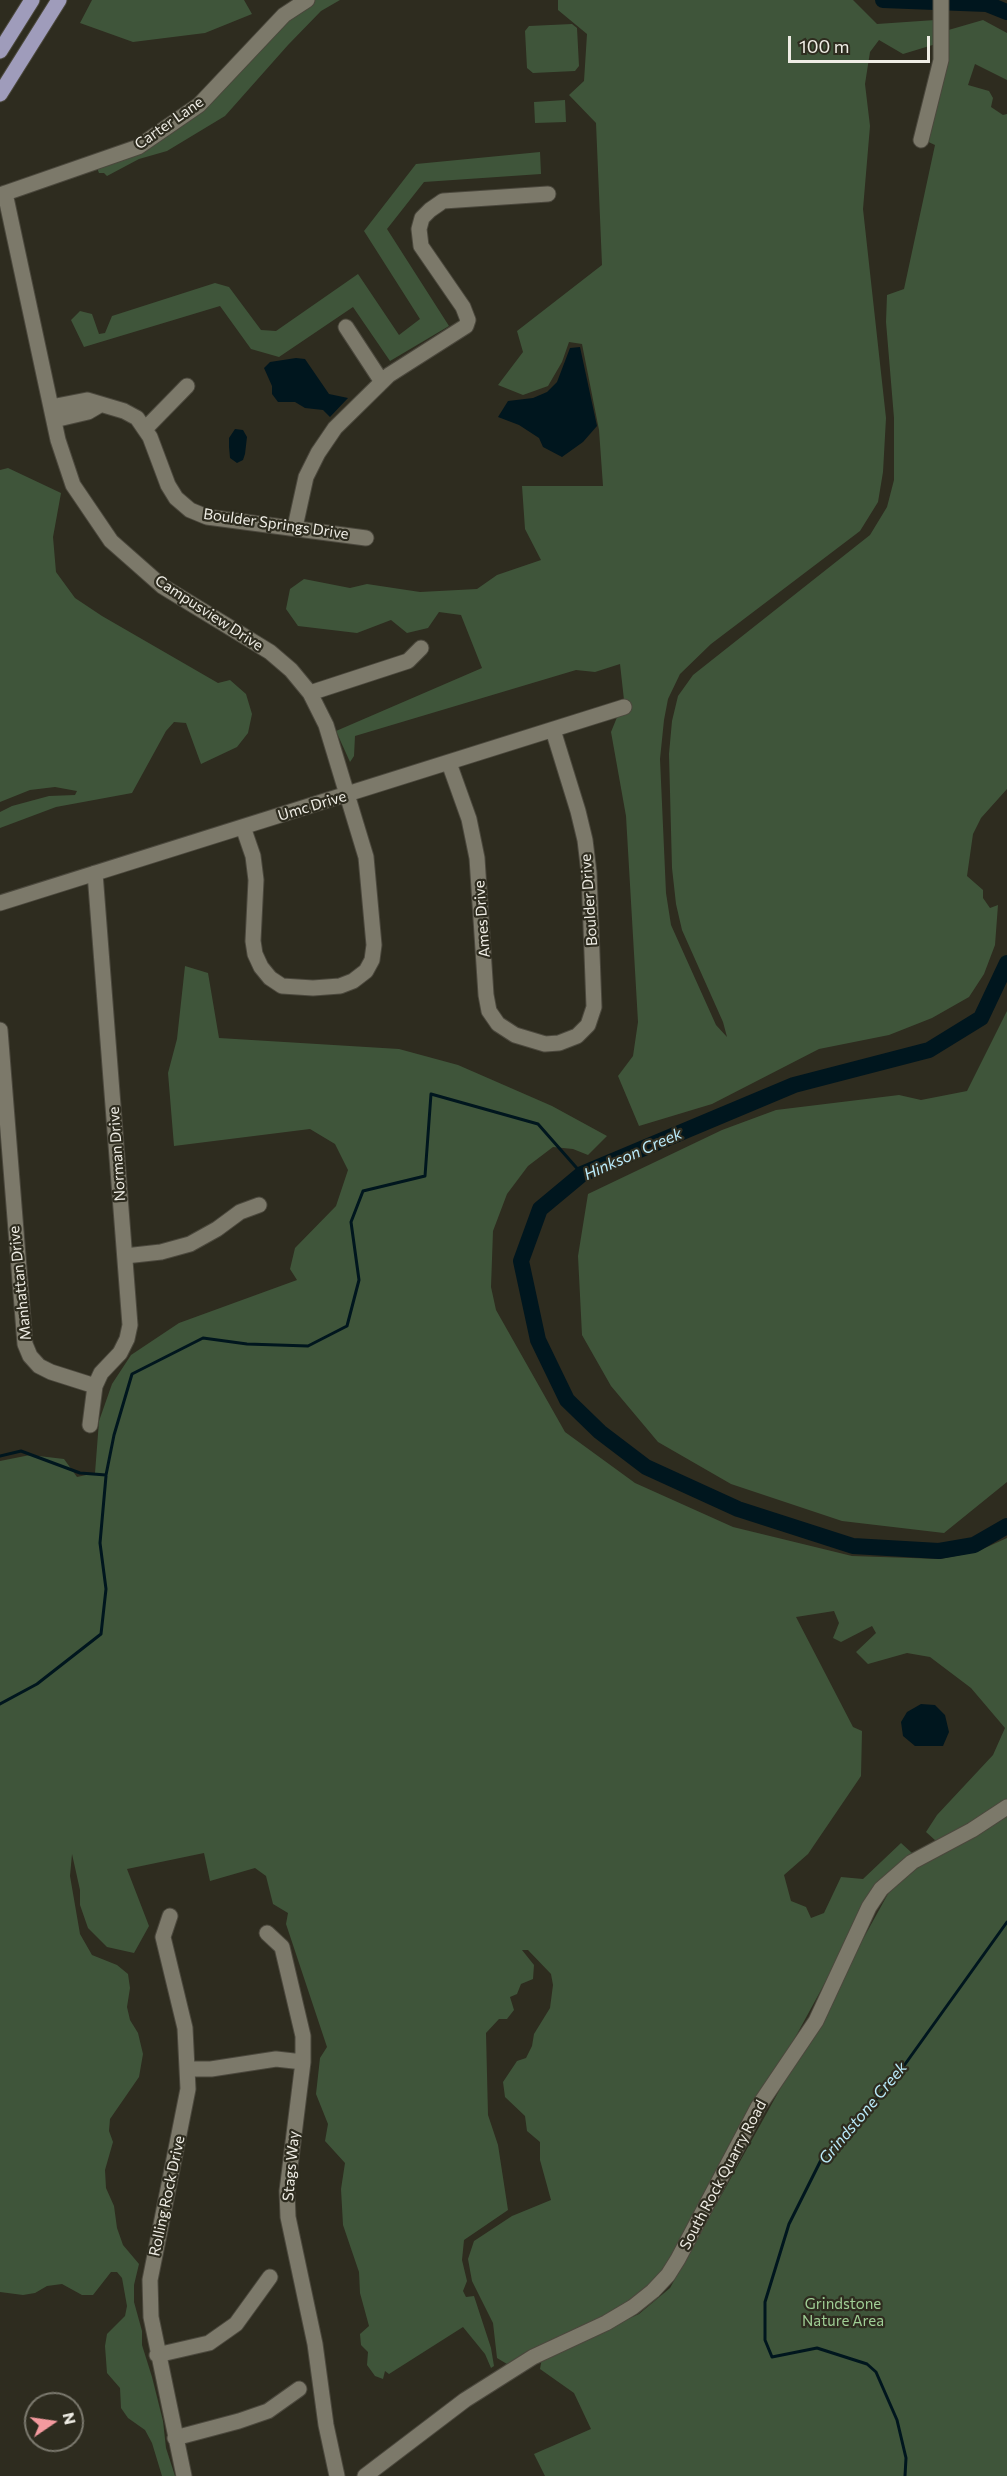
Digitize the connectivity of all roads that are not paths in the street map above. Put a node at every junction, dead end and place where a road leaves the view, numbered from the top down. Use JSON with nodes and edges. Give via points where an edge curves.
{"nodes":[{"id":1,"x":32,"y":0,"type":"edge"},
{"id":2,"x":59,"y":0,"type":"edge"},
{"id":3,"x":307,"y":0,"type":"edge"},
{"id":4,"x":941,"y":0,"type":"edge"},
{"id":5,"x":0,"y":51,"type":"edge"},
{"id":6,"x":0,"y":94,"type":"edge"},
{"id":7,"x":921,"y":140,"type":"dead end"},
{"id":8,"x":3,"y":194,"type":"edge"},
{"id":9,"x":548,"y":194,"type":"dead end"},
{"id":10,"x":346,"y":327,"type":"dead end"},
{"id":11,"x":382,"y":382,"type":"junction"},
{"id":12,"x":187,"y":386,"type":"dead end"},
{"id":13,"x":52,"y":414,"type":"junction"},
{"id":14,"x":146,"y":429,"type":"junction"},
{"id":15,"x":295,"y":528,"type":"junction"},
{"id":16,"x":366,"y":538,"type":"dead end"},
{"id":17,"x":421,"y":648,"type":"dead end"},
{"id":18,"x":310,"y":693,"type":"junction"},
{"id":19,"x":624,"y":707,"type":"dead end"},
{"id":20,"x":553,"y":730,"type":"junction"},
{"id":21,"x":449,"y":762,"type":"junction"},
{"id":22,"x":347,"y":795,"type":"junction"},
{"id":23,"x":243,"y":827,"type":"junction"},
{"id":24,"x":95,"y":873,"type":"junction"},
{"id":25,"x":0,"y":903,"type":"edge"},
{"id":26,"x":0,"y":1030,"type":"edge"},
{"id":27,"x":545,"y":1044,"type":"joint"},
{"id":28,"x":259,"y":1205,"type":"dead end"},
{"id":29,"x":125,"y":1256,"type":"junction"},
{"id":30,"x":95,"y":1386,"type":"junction"},
{"id":31,"x":90,"y":1425,"type":"dead end"},
{"id":32,"x":1007,"y":1807,"type":"edge"},
{"id":33,"x":170,"y":1916,"type":"dead end"},
{"id":34,"x":267,"y":1933,"type":"dead end"},
{"id":35,"x":303,"y":2062,"type":"junction"},
{"id":36,"x":188,"y":2069,"type":"junction"},
{"id":37,"x":270,"y":2277,"type":"dead end"},
{"id":38,"x":157,"y":2355,"type":"junction"},
{"id":39,"x":299,"y":2389,"type":"dead end"},
{"id":40,"x":175,"y":2438,"type":"junction"},
{"id":41,"x":184,"y":2476,"type":"edge"},
{"id":42,"x":337,"y":2476,"type":"edge"},
{"id":43,"x":365,"y":2476,"type":"edge"}],
"edges":[{"from":1,"to":5,"type":"main road"},
{"from":2,"to":6,"type":"main road"},
{"from":3,"to":8,"type":"street","name":"Carter Lane","via":[[284,15],[199,105],[138,147]]},
{"from":4,"to":7,"type":"street","via":[[939,72]]},
{"from":8,"to":13,"type":"street","name":"Campusview Drive"},
{"from":9,"to":11,"type":"street","via":[[443,201],[422,218],[421,246],[468,320],[461,330]]},
{"from":10,"to":11,"type":"street"},
{"from":11,"to":15,"type":"street","via":[[335,428],[318,453],[306,477]]},
{"from":12,"to":14,"type":"street"},
{"from":13,"to":14,"type":"street","via":[[87,400],[124,411]]},
{"from":13,"to":18,"type":"street","name":"Campusview Drive","via":[[73,485],[111,541],[162,586],[270,652]]},
{"from":14,"to":15,"type":"street","name":"Boulder Springs Drive","via":[[168,485],[190,510],[207,517]]},
{"from":15,"to":16,"type":"street","name":"Boulder Springs Drive"},
{"from":17,"to":18,"type":"street","via":[[408,661]]},
{"from":18,"to":22,"type":"street","name":"Campusview Drive","via":[[326,725]]},
{"from":19,"to":20,"type":"street","name":"Umc Drive"},
{"from":20,"to":21,"type":"street","name":"Umc Drive"},
{"from":20,"to":27,"type":"street","name":"Boulder Drive","via":[[585,840],[594,1007],[588,1025],[578,1036]]},
{"from":21,"to":22,"type":"street","name":"Umc Drive"},
{"from":21,"to":27,"type":"street","name":"Ames Drive","via":[[469,819],[477,858],[489,1011],[498,1024],[514,1035]]},
{"from":22,"to":23,"type":"street","name":"Umc Drive"},
{"from":22,"to":23,"type":"street","name":"Campusview Drive","via":[[366,857],[374,945],[366,971],[340,986],[282,986],[261,967],[254,941],[253,856]]},
{"from":23,"to":24,"type":"street","name":"Umc Drive"},
{"from":24,"to":25,"type":"street","name":"Umc Drive"},
{"from":24,"to":29,"type":"street","name":"Norman Drive"},
{"from":26,"to":30,"type":"street","name":"Manhattan Drive","via":[[25,1344],[39,1366]]},
{"from":28,"to":29,"type":"street","via":[[240,1212],[190,1244]]},
{"from":29,"to":30,"type":"street","name":"Norman Drive","via":[[128,1339]]},
{"from":30,"to":31,"type":"street","name":"Norman Drive"},
{"from":32,"to":43,"type":"street","name":"South Rock Quarry Road","via":[[912,1862],[881,1889],[816,2021],[758,2107],[678,2259],[653,2291],[606,2323],[533,2357],[465,2400]]},
{"from":33,"to":36,"type":"street","name":"Rolling Rock Drive","via":[[163,1937],[185,2028]]},
{"from":34,"to":35,"type":"street","name":"Stags Way","via":[[282,1947],[303,2036]]},
{"from":35,"to":36,"type":"street","via":[[276,2059]]},
{"from":35,"to":42,"type":"street","name":"Stags Way","via":[[287,2191],[288,2217]]},
{"from":36,"to":38,"type":"street","name":"Rolling Rock Drive","via":[[182,2126],[150,2280]]},
{"from":37,"to":38,"type":"street","via":[[236,2324],[209,2343]]},
{"from":38,"to":40,"type":"street","name":"Rolling Rock Drive"},
{"from":39,"to":40,"type":"street","via":[[268,2411]]},
{"from":40,"to":41,"type":"street","name":"Rolling Rock Drive"}]}
